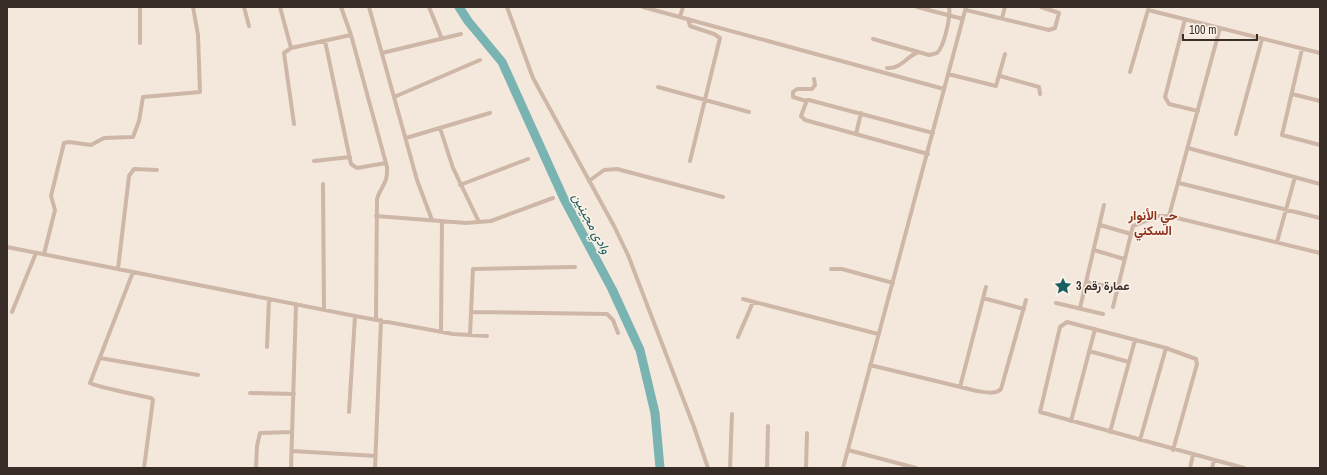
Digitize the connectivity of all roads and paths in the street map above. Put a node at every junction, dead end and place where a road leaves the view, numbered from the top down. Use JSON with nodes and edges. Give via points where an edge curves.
{"nodes":[{"id":1,"x":140,"y":7,"type":"edge"},
{"id":2,"x":193,"y":7,"type":"edge"},
{"id":3,"x":244,"y":7,"type":"edge"},
{"id":4,"x":280,"y":7,"type":"edge"},
{"id":5,"x":341,"y":7,"type":"edge"},
{"id":6,"x":370,"y":7,"type":"edge"},
{"id":7,"x":429,"y":7,"type":"edge"},
{"id":8,"x":508,"y":7,"type":"edge"},
{"id":9,"x":643,"y":7,"type":"edge"},
{"id":10,"x":683,"y":7,"type":"edge"},
{"id":11,"x":917,"y":7,"type":"edge"},
{"id":12,"x":949,"y":7,"type":"edge"},
{"id":13,"x":1004,"y":7,"type":"edge"},
{"id":14,"x":1041,"y":7,"type":"edge"},
{"id":15,"x":966,"y":8,"type":"edge"},
{"id":16,"x":949,"y":16,"type":"junction"},
{"id":17,"x":680,"y":17,"type":"junction"},
{"id":18,"x":1002,"y":18,"type":"junction"},
{"id":19,"x":688,"y":19,"type":"junction"},
{"id":20,"x":963,"y":19,"type":"junction"},
{"id":21,"x":1185,"y":19,"type":"junction"},
{"id":22,"x":249,"y":26,"type":"dead end"},
{"id":23,"x":1220,"y":28,"type":"junction"},
{"id":24,"x":461,"y":34,"type":"dead end"},
{"id":25,"x":351,"y":35,"type":"junction"},
{"id":26,"x":442,"y":39,"type":"junction"},
{"id":27,"x":873,"y":39,"type":"dead end"},
{"id":28,"x":1262,"y":39,"type":"junction"},
{"id":29,"x":325,"y":41,"type":"junction"},
{"id":30,"x":140,"y":43,"type":"dead end"},
{"id":31,"x":291,"y":48,"type":"junction"},
{"id":32,"x":1302,"y":49,"type":"junction"},
{"id":33,"x":919,"y":52,"type":"junction"},
{"id":34,"x":382,"y":53,"type":"junction"},
{"id":35,"x":1005,"y":54,"type":"dead end"},
{"id":36,"x":1320,"y":54,"type":"edge"},
{"id":37,"x":480,"y":60,"type":"dead end"},
{"id":38,"x":887,"y":68,"type":"dead end"},
{"id":39,"x":1130,"y":72,"type":"dead end"},
{"id":40,"x":948,"y":74,"type":"junction"},
{"id":41,"x":1000,"y":76,"type":"junction"},
{"id":42,"x":814,"y":79,"type":"dead end"},
{"id":43,"x":658,"y":88,"type":"dead end"},
{"id":44,"x":944,"y":89,"type":"junction"},
{"id":45,"x":1040,"y":94,"type":"dead end"},
{"id":46,"x":1292,"y":94,"type":"junction"},
{"id":47,"x":394,"y":97,"type":"junction"},
{"id":48,"x":705,"y":100,"type":"junction"},
{"id":49,"x":806,"y":101,"type":"junction"},
{"id":50,"x":1320,"y":101,"type":"edge"},
{"id":51,"x":1198,"y":111,"type":"junction"},
{"id":52,"x":749,"y":112,"type":"dead end"},
{"id":53,"x":490,"y":113,"type":"dead end"},
{"id":54,"x":861,"y":113,"type":"junction"},
{"id":55,"x":294,"y":124,"type":"dead end"},
{"id":56,"x":440,"y":128,"type":"junction"},
{"id":57,"x":933,"y":132,"type":"junction"},
{"id":58,"x":856,"y":134,"type":"junction"},
{"id":59,"x":1236,"y":134,"type":"dead end"},
{"id":60,"x":406,"y":138,"type":"junction"},
{"id":61,"x":1320,"y":146,"type":"edge"},
{"id":62,"x":1188,"y":148,"type":"junction"},
{"id":63,"x":928,"y":154,"type":"junction"},
{"id":64,"x":350,"y":157,"type":"junction"},
{"id":65,"x":528,"y":159,"type":"dead end"},
{"id":66,"x":314,"y":161,"type":"dead end"},
{"id":67,"x":690,"y":162,"type":"dead end"},
{"id":68,"x":386,"y":163,"type":"junction"},
{"id":69,"x":157,"y":170,"type":"dead end"},
{"id":70,"x":1295,"y":177,"type":"junction"},
{"id":71,"x":589,"y":182,"type":"junction"},
{"id":72,"x":1178,"y":183,"type":"junction"},
{"id":73,"x":323,"y":184,"type":"dead end"},
{"id":74,"x":460,"y":184,"type":"junction"},
{"id":75,"x":1320,"y":184,"type":"edge"},
{"id":76,"x":723,"y":197,"type":"dead end"},
{"id":77,"x":553,"y":198,"type":"dead end"},
{"id":78,"x":1104,"y":205,"type":"dead end"},
{"id":79,"x":1286,"y":210,"type":"junction"},
{"id":80,"x":376,"y":216,"type":"junction"},
{"id":81,"x":1169,"y":216,"type":"junction"},
{"id":82,"x":1320,"y":218,"type":"edge"},
{"id":83,"x":432,"y":220,"type":"junction"},
{"id":84,"x":442,"y":221,"type":"junction"},
{"id":85,"x":479,"y":222,"type":"junction"},
{"id":86,"x":1100,"y":225,"type":"junction"},
{"id":87,"x":1131,"y":234,"type":"junction"},
{"id":88,"x":1277,"y":242,"type":"junction"},
{"id":89,"x":7,"y":247,"type":"edge"},
{"id":90,"x":1094,"y":250,"type":"junction"},
{"id":91,"x":36,"y":253,"type":"junction"},
{"id":92,"x":1320,"y":253,"type":"edge"},
{"id":93,"x":44,"y":254,"type":"junction"},
{"id":94,"x":1124,"y":259,"type":"junction"},
{"id":95,"x":575,"y":267,"type":"dead end"},
{"id":96,"x":118,"y":269,"type":"junction"},
{"id":97,"x":831,"y":269,"type":"dead end"},
{"id":98,"x":134,"y":272,"type":"junction"},
{"id":99,"x":1086,"y":282,"type":"junction"},
{"id":100,"x":893,"y":283,"type":"junction"},
{"id":101,"x":986,"y":287,"type":"dead end"},
{"id":102,"x":1117,"y":288,"type":"junction"},
{"id":103,"x":983,"y":298,"type":"junction"},
{"id":104,"x":269,"y":299,"type":"junction"},
{"id":105,"x":743,"y":299,"type":"dead end"},
{"id":106,"x":1026,"y":300,"type":"dead end"},
{"id":107,"x":753,"y":302,"type":"junction"},
{"id":108,"x":1056,"y":303,"type":"dead end"},
{"id":109,"x":296,"y":304,"type":"junction"},
{"id":110,"x":1113,"y":307,"type":"dead end"},
{"id":111,"x":1080,"y":308,"type":"junction"},
{"id":112,"x":1024,"y":309,"type":"junction"},
{"id":113,"x":324,"y":310,"type":"junction"},
{"id":114,"x":12,"y":312,"type":"dead end"},
{"id":115,"x":472,"y":312,"type":"junction"},
{"id":116,"x":1103,"y":314,"type":"dead end"},
{"id":117,"x":356,"y":316,"type":"junction"},
{"id":118,"x":376,"y":320,"type":"junction"},
{"id":119,"x":381,"y":320,"type":"junction"},
{"id":120,"x":1095,"y":329,"type":"junction"},
{"id":121,"x":441,"y":332,"type":"junction"},
{"id":122,"x":618,"y":333,"type":"dead end"},
{"id":123,"x":878,"y":334,"type":"junction"},
{"id":124,"x":470,"y":335,"type":"junction"},
{"id":125,"x":486,"y":336,"type":"dead end"},
{"id":126,"x":738,"y":337,"type":"dead end"},
{"id":127,"x":1135,"y":340,"type":"junction"},
{"id":128,"x":268,"y":347,"type":"dead end"},
{"id":129,"x":1166,"y":348,"type":"junction"},
{"id":130,"x":1089,"y":351,"type":"junction"},
{"id":131,"x":100,"y":358,"type":"junction"},
{"id":132,"x":1129,"y":362,"type":"junction"},
{"id":133,"x":870,"y":365,"type":"junction"},
{"id":134,"x":198,"y":375,"type":"dead end"},
{"id":135,"x":960,"y":387,"type":"junction"},
{"id":136,"x":250,"y":393,"type":"dead end"},
{"id":137,"x":294,"y":394,"type":"junction"},
{"id":138,"x":349,"y":412,"type":"dead end"},
{"id":139,"x":732,"y":414,"type":"dead end"},
{"id":140,"x":1071,"y":421,"type":"junction"},
{"id":141,"x":768,"y":426,"type":"dead end"},
{"id":142,"x":292,"y":432,"type":"junction"},
{"id":143,"x":1110,"y":432,"type":"junction"},
{"id":144,"x":807,"y":433,"type":"dead end"},
{"id":145,"x":1140,"y":440,"type":"junction"},
{"id":146,"x":848,"y":450,"type":"junction"},
{"id":147,"x":1173,"y":450,"type":"junction"},
{"id":148,"x":292,"y":451,"type":"junction"},
{"id":149,"x":1193,"y":455,"type":"junction"},
{"id":150,"x":376,"y":456,"type":"junction"},
{"id":151,"x":1214,"y":460,"type":"junction"},
{"id":152,"x":144,"y":468,"type":"edge"},
{"id":153,"x":256,"y":468,"type":"edge"},
{"id":154,"x":291,"y":468,"type":"edge"},
{"id":155,"x":375,"y":468,"type":"edge"},
{"id":156,"x":708,"y":468,"type":"edge"},
{"id":157,"x":730,"y":468,"type":"edge"},
{"id":158,"x":767,"y":468,"type":"edge"},
{"id":159,"x":806,"y":468,"type":"edge"},
{"id":160,"x":843,"y":468,"type":"edge"},
{"id":161,"x":916,"y":468,"type":"edge"},
{"id":162,"x":1190,"y":468,"type":"edge"},
{"id":163,"x":1212,"y":468,"type":"edge"},
{"id":164,"x":1244,"y":468,"type":"edge"}],
"edges":[{"from":1,"to":30,"type":"street"},
{"from":2,"to":93,"type":"street","via":[[198,35],[200,92],[143,97],[133,137],[104,138],[91,145],[64,143],[51,196],[55,210]]},
{"from":3,"to":22,"type":"street"},
{"from":4,"to":31,"type":"street"},
{"from":5,"to":25,"type":"street"},
{"from":6,"to":34,"type":"street"},
{"from":7,"to":26,"type":"street"},
{"from":8,"to":71,"type":"street","via":[[533,78]]},
{"from":9,"to":17,"type":"street"},
{"from":10,"to":17,"type":"street"},
{"from":11,"to":16,"type":"street"},
{"from":12,"to":16,"type":"street"},
{"from":13,"to":18,"type":"street"},
{"from":14,"to":18,"type":"street","via":[[1059,13],[1056,28],[1049,30]]},
{"from":15,"to":18,"type":"street"},
{"from":15,"to":20,"type":"street"},
{"from":16,"to":20,"type":"street"},
{"from":16,"to":33,"type":"street","via":[[939,51],[934,55]]},
{"from":17,"to":19,"type":"street"},
{"from":19,"to":44,"type":"street"},
{"from":19,"to":48,"type":"street","via":[[690,26],[720,38]]},
{"from":20,"to":40,"type":"street"},
{"from":21,"to":23,"type":"street"},
{"from":21,"to":39,"type":"street","via":[[1148,10]]},
{"from":21,"to":51,"type":"street","via":[[1165,97],[1169,104]]},
{"from":23,"to":28,"type":"street"},
{"from":23,"to":51,"type":"street"},
{"from":24,"to":26,"type":"street"},
{"from":25,"to":29,"type":"street"},
{"from":25,"to":68,"type":"street"},
{"from":26,"to":34,"type":"street"},
{"from":27,"to":33,"type":"street"},
{"from":28,"to":32,"type":"street"},
{"from":28,"to":59,"type":"street"},
{"from":29,"to":31,"type":"street"},
{"from":29,"to":64,"type":"street"},
{"from":31,"to":55,"type":"street","via":[[286,49],[283,57]]},
{"from":32,"to":36,"type":"street"},
{"from":32,"to":46,"type":"street"},
{"from":33,"to":38,"type":"street","via":[[900,66]]},
{"from":34,"to":47,"type":"street"},
{"from":35,"to":41,"type":"street"},
{"from":37,"to":47,"type":"street"},
{"from":40,"to":41,"type":"street","via":[[996,86]]},
{"from":40,"to":44,"type":"street"},
{"from":41,"to":45,"type":"street","via":[[1039,87]]},
{"from":42,"to":49,"type":"street","via":[[815,85],[812,89],[797,89],[793,92],[793,97]]},
{"from":43,"to":48,"type":"street"},
{"from":44,"to":57,"type":"street"},
{"from":46,"to":50,"type":"street"},
{"from":46,"to":61,"type":"street","via":[[1282,135]]},
{"from":47,"to":60,"type":"street"},
{"from":48,"to":52,"type":"street"},
{"from":48,"to":67,"type":"street"},
{"from":49,"to":54,"type":"street"},
{"from":49,"to":58,"type":"street","via":[[801,116],[804,119]]},
{"from":51,"to":62,"type":"street"},
{"from":53,"to":56,"type":"street"},
{"from":54,"to":57,"type":"street"},
{"from":54,"to":58,"type":"street"},
{"from":56,"to":60,"type":"street"},
{"from":56,"to":74,"type":"street"},
{"from":57,"to":63,"type":"street"},
{"from":58,"to":63,"type":"street"},
{"from":60,"to":83,"type":"street"},
{"from":62,"to":70,"type":"street"},
{"from":62,"to":72,"type":"street"},
{"from":63,"to":100,"type":"street"},
{"from":64,"to":66,"type":"street"},
{"from":64,"to":68,"type":"street","via":[[351,164],[357,168]]},
{"from":65,"to":74,"type":"street"},
{"from":68,"to":80,"type":"street","via":[[387,182],[378,194]]},
{"from":69,"to":96,"type":"street","via":[[134,169],[129,176]]},
{"from":70,"to":75,"type":"street"},
{"from":70,"to":79,"type":"street"},
{"from":71,"to":76,"type":"street","via":[[604,170],[617,169]]},
{"from":71,"to":156,"type":"street","via":[[628,255]]},
{"from":72,"to":79,"type":"street"},
{"from":72,"to":81,"type":"street"},
{"from":73,"to":113,"type":"street"},
{"from":74,"to":85,"type":"street"},
{"from":77,"to":85,"type":"street","via":[[491,221]]},
{"from":78,"to":86,"type":"street"},
{"from":79,"to":82,"type":"street"},
{"from":79,"to":88,"type":"street"},
{"from":80,"to":83,"type":"street"},
{"from":80,"to":118,"type":"street"},
{"from":81,"to":87,"type":"street","via":[[1159,216],[1135,224]]},
{"from":81,"to":88,"type":"street"},
{"from":83,"to":84,"type":"street"},
{"from":84,"to":85,"type":"street"},
{"from":84,"to":121,"type":"street"},
{"from":86,"to":87,"type":"street"},
{"from":86,"to":90,"type":"street"},
{"from":87,"to":94,"type":"street"},
{"from":88,"to":92,"type":"street"},
{"from":89,"to":91,"type":"street"},
{"from":90,"to":94,"type":"street"},
{"from":90,"to":99,"type":"street"},
{"from":91,"to":93,"type":"street"},
{"from":91,"to":114,"type":"street"},
{"from":93,"to":96,"type":"street"},
{"from":94,"to":102,"type":"street"},
{"from":95,"to":115,"type":"street","via":[[473,269]]},
{"from":96,"to":98,"type":"street"},
{"from":97,"to":100,"type":"street","via":[[842,269]]},
{"from":98,"to":104,"type":"street"},
{"from":98,"to":131,"type":"street"},
{"from":99,"to":102,"type":"street"},
{"from":99,"to":111,"type":"street"},
{"from":100,"to":123,"type":"street"},
{"from":101,"to":103,"type":"street"},
{"from":102,"to":110,"type":"street"},
{"from":103,"to":112,"type":"street"},
{"from":103,"to":135,"type":"street"},
{"from":104,"to":109,"type":"street"},
{"from":104,"to":128,"type":"street"},
{"from":105,"to":107,"type":"street"},
{"from":106,"to":112,"type":"street"},
{"from":107,"to":123,"type":"street"},
{"from":107,"to":126,"type":"street"},
{"from":108,"to":111,"type":"street"},
{"from":109,"to":113,"type":"street"},
{"from":109,"to":137,"type":"street"},
{"from":111,"to":116,"type":"street"},
{"from":112,"to":135,"type":"street","via":[[1000,390],[985,392]]},
{"from":113,"to":117,"type":"street"},
{"from":115,"to":122,"type":"street","via":[[607,314],[613,320]]},
{"from":115,"to":124,"type":"street"},
{"from":117,"to":118,"type":"street"},
{"from":117,"to":138,"type":"street"},
{"from":118,"to":119,"type":"street"},
{"from":119,"to":121,"type":"street"},
{"from":119,"to":150,"type":"street"},
{"from":120,"to":127,"type":"street"},
{"from":120,"to":130,"type":"street"},
{"from":120,"to":140,"type":"street","via":[[1067,322],[1060,327],[1040,412]]},
{"from":121,"to":124,"type":"street"},
{"from":123,"to":133,"type":"street"},
{"from":124,"to":125,"type":"street"},
{"from":127,"to":129,"type":"street"},
{"from":127,"to":132,"type":"street"},
{"from":129,"to":145,"type":"street"},
{"from":129,"to":147,"type":"street","via":[[1191,356],[1196,359],[1197,364]]},
{"from":130,"to":132,"type":"street"},
{"from":130,"to":140,"type":"street"},
{"from":131,"to":134,"type":"street"},
{"from":131,"to":152,"type":"street","via":[[91,385],[118,389],[153,400]]},
{"from":132,"to":143,"type":"street"},
{"from":133,"to":135,"type":"street"},
{"from":133,"to":146,"type":"street"},
{"from":136,"to":137,"type":"street"},
{"from":137,"to":142,"type":"street"},
{"from":139,"to":157,"type":"street"},
{"from":140,"to":143,"type":"street"},
{"from":141,"to":158,"type":"street"},
{"from":142,"to":148,"type":"street"},
{"from":142,"to":153,"type":"street","via":[[260,433],[256,446]]},
{"from":143,"to":145,"type":"street"},
{"from":144,"to":159,"type":"street"},
{"from":145,"to":147,"type":"street"},
{"from":146,"to":160,"type":"street"},
{"from":146,"to":161,"type":"street"},
{"from":147,"to":149,"type":"street"},
{"from":148,"to":150,"type":"street"},
{"from":148,"to":154,"type":"street"},
{"from":149,"to":151,"type":"street"},
{"from":149,"to":162,"type":"street"},
{"from":150,"to":155,"type":"street"},
{"from":151,"to":163,"type":"street"},
{"from":151,"to":164,"type":"street"}]}
